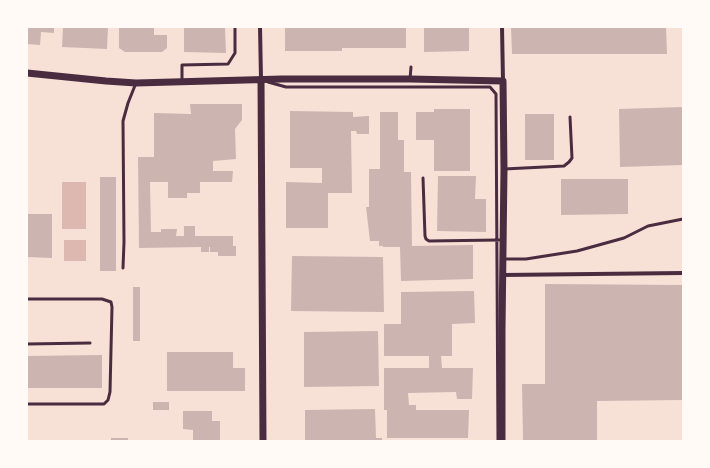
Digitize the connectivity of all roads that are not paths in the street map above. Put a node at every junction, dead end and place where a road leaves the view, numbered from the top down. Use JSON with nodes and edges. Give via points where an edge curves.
{"nodes":[{"id":1,"x":235,"y":27,"type":"edge"},
{"id":2,"x":260,"y":27,"type":"edge"},
{"id":3,"x":502,"y":27,"type":"edge"},
{"id":4,"x":411,"y":67,"type":"dead end"},
{"id":5,"x":27,"y":73,"type":"edge"},
{"id":6,"x":260,"y":79,"type":"junction"},
{"id":7,"x":410,"y":79,"type":"junction"},
{"id":8,"x":503,"y":81,"type":"junction"},
{"id":9,"x":182,"y":82,"type":"junction"},
{"id":10,"x":136,"y":83,"type":"junction"},
{"id":11,"x":570,"y":117,"type":"dead end"},
{"id":12,"x":504,"y":169,"type":"junction"},
{"id":13,"x":423,"y":178,"type":"dead end"},
{"id":14,"x":683,"y":219,"type":"edge"},
{"id":15,"x":500,"y":240,"type":"junction"},
{"id":16,"x":502,"y":259,"type":"junction"},
{"id":17,"x":123,"y":268,"type":"dead end"},
{"id":18,"x":683,"y":273,"type":"edge"},
{"id":19,"x":502,"y":275,"type":"junction"},
{"id":20,"x":27,"y":299,"type":"edge"},
{"id":21,"x":90,"y":343,"type":"dead end"},
{"id":22,"x":27,"y":344,"type":"edge"},
{"id":23,"x":27,"y":404,"type":"edge"},
{"id":24,"x":264,"y":441,"type":"edge"},
{"id":25,"x":498,"y":441,"type":"edge"},
{"id":26,"x":502,"y":441,"type":"edge"}],
"edges":[{"from":1,"to":9,"type":"lane","via":[[235,53],[228,64],[182,65]]},
{"from":2,"to":6,"type":"street"},
{"from":3,"to":8,"type":"street"},
{"from":4,"to":7,"type":"lane"},
{"from":5,"to":10,"type":"street"},
{"from":6,"to":7,"type":"street"},
{"from":6,"to":9,"type":"street"},
{"from":6,"to":15,"type":"lane","via":[[286,87],[490,87],[496,94]]},
{"from":6,"to":24,"type":"street"},
{"from":7,"to":8,"type":"street"},
{"from":8,"to":12,"type":"street"},
{"from":9,"to":10,"type":"street"},
{"from":10,"to":17,"type":"lane","via":[[123,121]]},
{"from":11,"to":12,"type":"lane","via":[[572,158],[564,166]]},
{"from":12,"to":15,"type":"street"},
{"from":13,"to":15,"type":"lane","via":[[426,239]]},
{"from":14,"to":16,"type":"lane","via":[[648,226],[624,238],[577,251],[526,259]]},
{"from":15,"to":16,"type":"street"},
{"from":15,"to":25,"type":"lane"},
{"from":16,"to":19,"type":"street"},
{"from":18,"to":19,"type":"street"},
{"from":19,"to":26,"type":"street"},
{"from":20,"to":23,"type":"lane","via":[[102,299],[111,302],[112,307],[108,400],[104,404]]},
{"from":21,"to":22,"type":"lane"}]}
